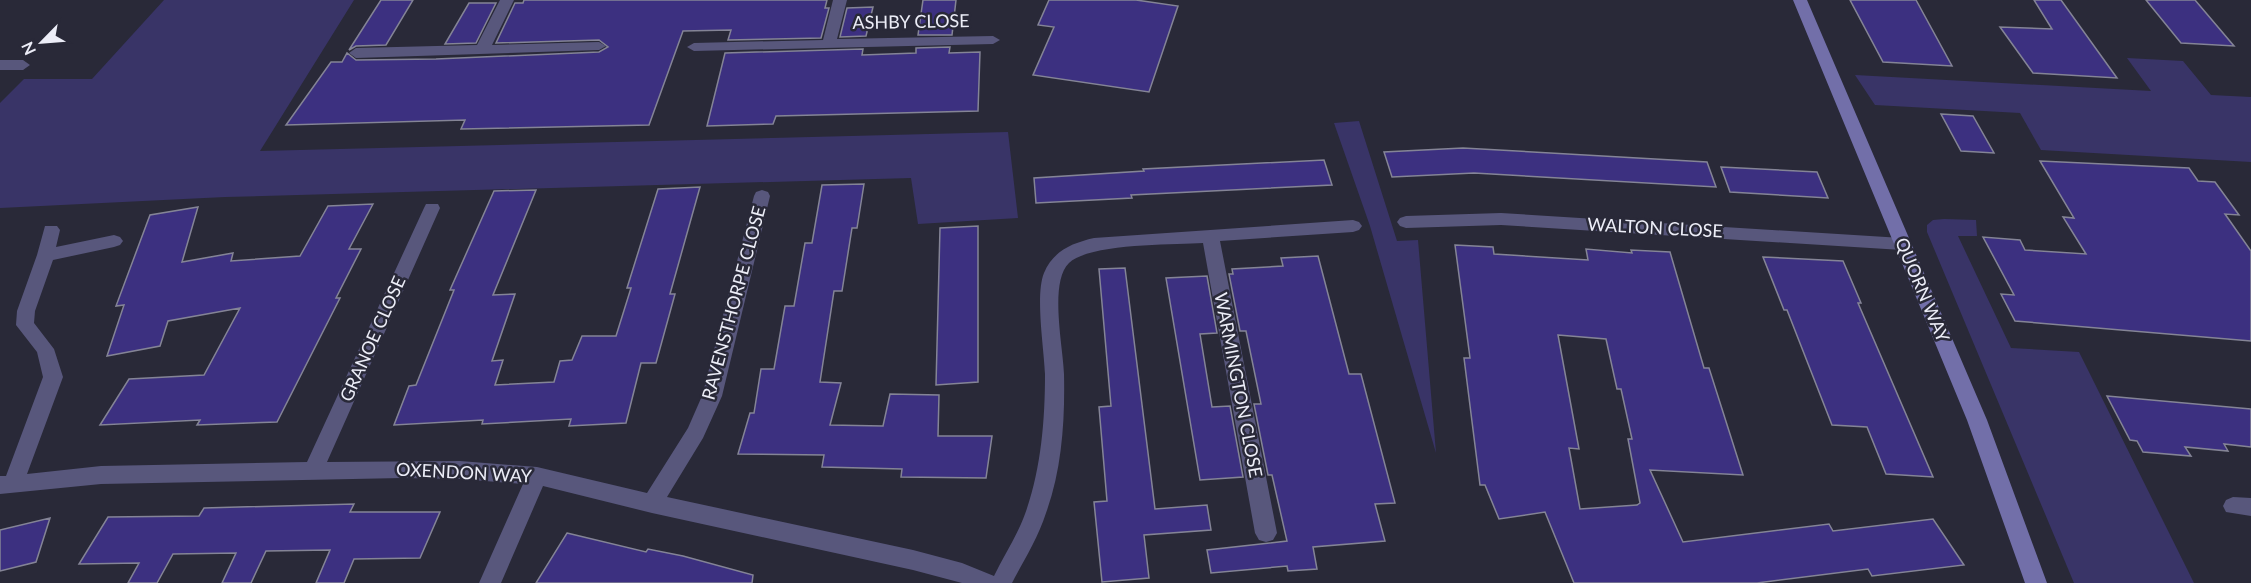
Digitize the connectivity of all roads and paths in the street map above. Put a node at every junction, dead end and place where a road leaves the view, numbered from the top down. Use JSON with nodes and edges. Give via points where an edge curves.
{"nodes":[{"id":1,"x":507,"y":0,"type":"edge"},
{"id":2,"x":840,"y":0,"type":"edge"},
{"id":3,"x":1800,"y":0,"type":"edge"},
{"id":4,"x":993,"y":40,"type":"dead end"},
{"id":5,"x":829,"y":43,"type":"junction"},
{"id":6,"x":598,"y":46,"type":"dead end"},
{"id":7,"x":694,"y":47,"type":"dead end"},
{"id":8,"x":482,"y":49,"type":"junction"},
{"id":9,"x":356,"y":53,"type":"dead end"},
{"id":10,"x":0,"y":65,"type":"edge"},
{"id":11,"x":23,"y":65,"type":"dead end"},
{"id":12,"x":762,"y":196,"type":"dead end"},
{"id":13,"x":432,"y":208,"type":"dead end"},
{"id":14,"x":1406,"y":222,"type":"dead end"},
{"id":15,"x":1353,"y":226,"type":"dead end"},
{"id":16,"x":51,"y":230,"type":"dead end"},
{"id":17,"x":1210,"y":236,"type":"junction"},
{"id":18,"x":114,"y":241,"type":"dead end"},
{"id":19,"x":1902,"y":244,"type":"junction"},
{"id":20,"x":46,"y":255,"type":"junction"},
{"id":21,"x":313,"y":471,"type":"junction"},
{"id":22,"x":537,"y":476,"type":"junction"},
{"id":23,"x":6,"y":484,"type":"edge"},
{"id":24,"x":652,"y":504,"type":"junction"},
{"id":25,"x":1266,"y":533,"type":"dead end"},
{"id":26,"x":490,"y":583,"type":"edge"},
{"id":27,"x":987,"y":583,"type":"edge"},
{"id":28,"x":1001,"y":583,"type":"edge"},
{"id":29,"x":2036,"y":583,"type":"edge"}],
"edges":[{"from":1,"to":8,"type":"street"},
{"from":2,"to":5,"type":"street","name":"ASHBY CLOSE"},
{"from":3,"to":19,"type":"street","name":"QUORN WAY"},
{"from":4,"to":5,"type":"street","name":"ASHBY CLOSE"},
{"from":5,"to":7,"type":"street","name":"ASHBY CLOSE"},
{"from":6,"to":8,"type":"street"},
{"from":8,"to":9,"type":"street"},
{"from":10,"to":11,"type":"street"},
{"from":12,"to":24,"type":"street","name":"RAVENSTHORPE CLOSE","via":[[712,396],[696,432]]},
{"from":13,"to":21,"type":"street","name":"GRANOE CLOSE"},
{"from":14,"to":19,"type":"street","name":"WALTON CLOSE","via":[[1513,220]]},
{"from":15,"to":17,"type":"street"},
{"from":16,"to":20,"type":"street"},
{"from":17,"to":25,"type":"street","name":"WARMINGTON CLOSE"},
{"from":17,"to":28,"type":"street","via":[[1087,245],[1067,254],[1053,268],[1049,290],[1055,381],[1048,470],[1035,514]]},
{"from":18,"to":20,"type":"street"},
{"from":19,"to":29,"type":"street","name":"QUORN WAY","via":[[1977,420]]},
{"from":20,"to":23,"type":"street","via":[[26,311],[25,325],[45,349],[53,377]]},
{"from":21,"to":22,"type":"street","name":"OXENDON WAY","via":[[441,470]]},
{"from":21,"to":23,"type":"street","name":"OXENDON WAY","via":[[101,475]]},
{"from":22,"to":24,"type":"street","name":"OXENDON WAY"},
{"from":22,"to":26,"type":"street"},
{"from":24,"to":27,"type":"street","name":"OXENDON WAY","via":[[913,560]]}]}
